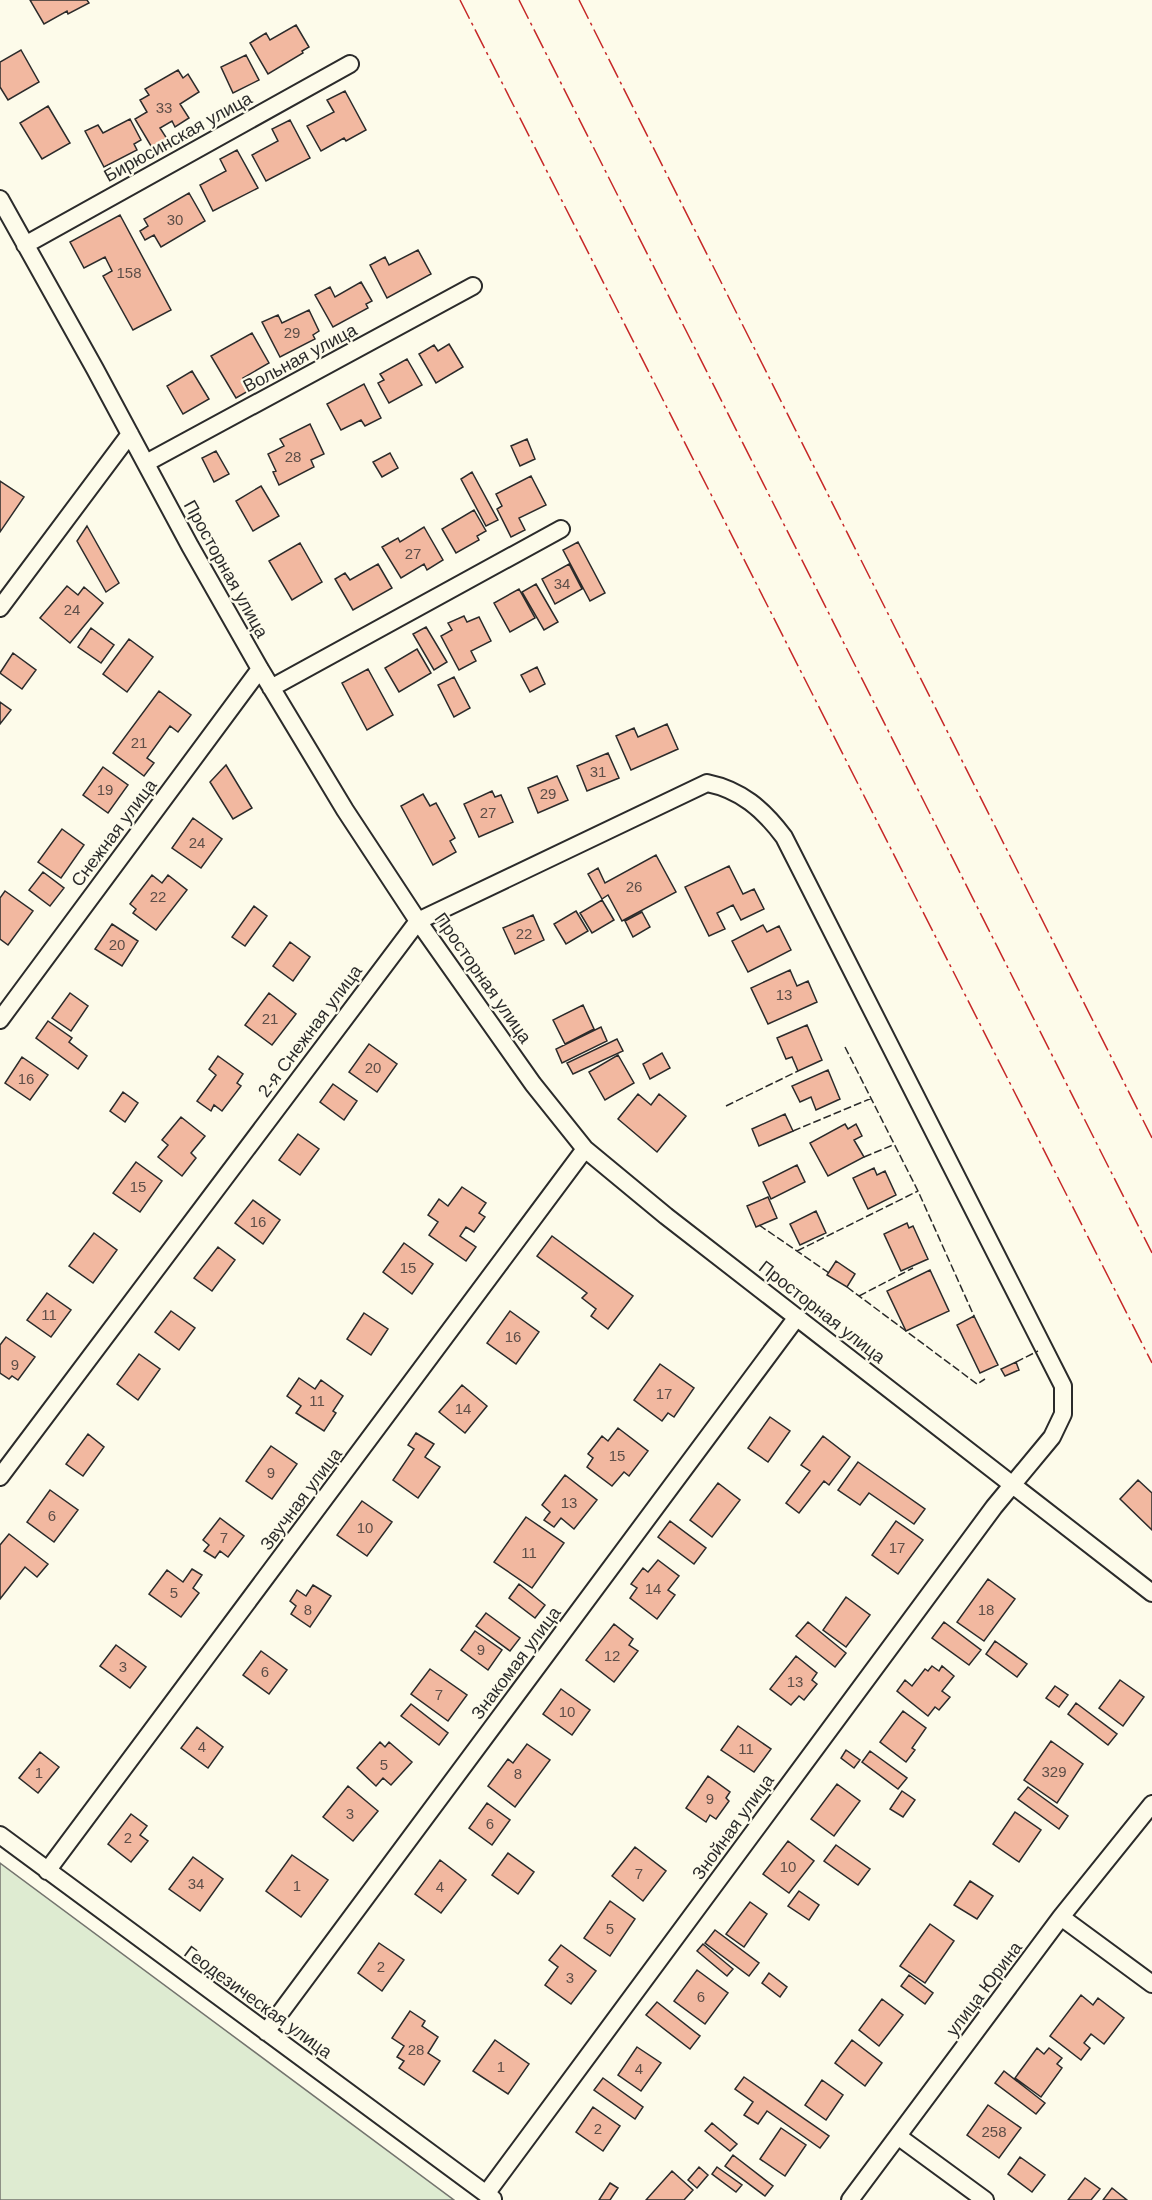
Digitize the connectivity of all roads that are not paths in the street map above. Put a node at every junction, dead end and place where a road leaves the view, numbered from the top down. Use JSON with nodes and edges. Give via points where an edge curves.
{"nodes":[{"id":1,"x":350,"y":64,"type":"dead end"},
{"id":2,"x":0,"y":199,"type":"edge"},
{"id":3,"x":25,"y":244,"type":"junction"},
{"id":4,"x":473,"y":286,"type":"dead end"},
{"id":5,"x":130,"y":434,"type":"junction"},
{"id":6,"x":146,"y":463,"type":"junction"},
{"id":7,"x":561,"y":530,"type":"dead end"},
{"id":8,"x":0,"y":608,"type":"edge"},
{"id":9,"x":260,"y":669,"type":"junction"},
{"id":10,"x":271,"y":688,"type":"junction"},
{"id":11,"x":768,"y":815,"type":"joint"},
{"id":12,"x":418,"y":921,"type":"junction"},
{"id":13,"x":0,"y":1020,"type":"edge"},
{"id":14,"x":585,"y":1149,"type":"junction"},
{"id":15,"x":797,"y":1317,"type":"junction"},
{"id":16,"x":0,"y":1477,"type":"edge"},
{"id":17,"x":1011,"y":1484,"type":"junction"},
{"id":18,"x":1152,"y":1593,"type":"edge"},
{"id":19,"x":1152,"y":1804,"type":"edge"},
{"id":20,"x":0,"y":1835,"type":"edge"},
{"id":21,"x":47,"y":1871,"type":"junction"},
{"id":22,"x":1061,"y":1917,"type":"junction"},
{"id":23,"x":1152,"y":1984,"type":"edge"},
{"id":24,"x":266,"y":2032,"type":"junction"},
{"id":25,"x":899,"y":2137,"type":"junction"},
{"id":26,"x":490,"y":2197,"type":"edge"},
{"id":27,"x":850,"y":2200,"type":"edge"},
{"id":28,"x":985,"y":2200,"type":"edge"}],
"edges":[{"from":1,"to":3,"type":"street","name":"Бирюсинская улица"},
{"from":2,"to":3,"type":"street","name":"Просторная улица"},
{"from":3,"to":5,"type":"street","name":"Просторная улица"},
{"from":4,"to":6,"type":"street","name":"Вольная улица"},
{"from":5,"to":6,"type":"street","name":"Просторная улица"},
{"from":5,"to":8,"type":"street"},
{"from":6,"to":9,"type":"street","name":"Просторная улица"},
{"from":7,"to":10,"type":"street"},
{"from":9,"to":10,"type":"street","name":"Просторная улица"},
{"from":9,"to":13,"type":"street","name":"Снежная улица"},
{"from":10,"to":12,"type":"street","name":"Просторная улица"},
{"from":11,"to":12,"type":"street","name":"2-я Снежная улица","via":[[726,787],[707,783]]},
{"from":11,"to":17,"type":"street","name":"Знойная улица","via":[[784,837],[1063,1386],[1063,1414],[1052,1437]]},
{"from":12,"to":14,"type":"street","name":"Просторная улица","via":[[533,1084]]},
{"from":12,"to":16,"type":"street","name":"2-я Снежная улица"},
{"from":14,"to":15,"type":"street","name":"Просторная улица"},
{"from":14,"to":21,"type":"street","name":"Звучная улица"},
{"from":15,"to":17,"type":"street","name":"Просторная улица"},
{"from":15,"to":24,"type":"street","name":"Знакомая улица"},
{"from":17,"to":18,"type":"street","name":"Просторная улица"},
{"from":17,"to":26,"type":"street","name":"Знойная улица"},
{"from":19,"to":22,"type":"street","name":"улица Юрина"},
{"from":20,"to":21,"type":"street","name":"Геодезическая улица"},
{"from":21,"to":24,"type":"street","name":"Геодезическая улица"},
{"from":22,"to":23,"type":"street"},
{"from":22,"to":25,"type":"street","name":"улица Юрина"},
{"from":24,"to":26,"type":"street","name":"Геодезическая улица"},
{"from":25,"to":27,"type":"street","name":"улица Юрина"},
{"from":25,"to":28,"type":"street"}]}
